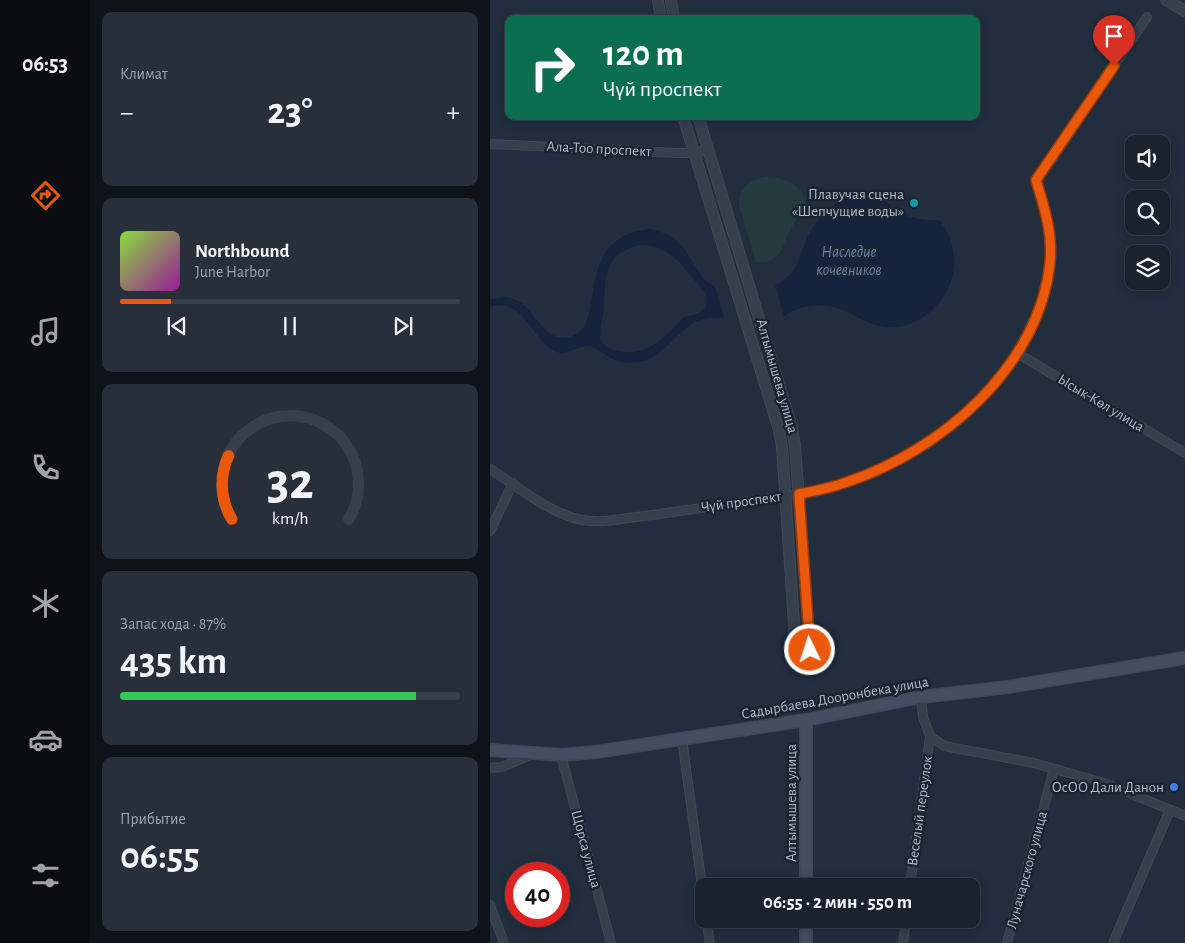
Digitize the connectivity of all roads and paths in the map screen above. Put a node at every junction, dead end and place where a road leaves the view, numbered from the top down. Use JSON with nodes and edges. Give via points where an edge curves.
{"nodes":[{"id":1,"x":658,"y":0,"type":"edge"},
{"id":2,"x":671,"y":0,"type":"edge"},
{"id":3,"x":1166,"y":0,"type":"edge"},
{"id":4,"x":1185,"y":11,"type":"edge"},
{"id":5,"x":660,"y":15,"type":"edge"},
{"id":6,"x":673,"y":15,"type":"edge"},
{"id":7,"x":1147,"y":18,"type":"dead end"},
{"id":8,"x":685,"y":120,"type":"edge"},
{"id":9,"x":699,"y":120,"type":"edge"},
{"id":10,"x":490,"y":144,"type":"edge"},
{"id":11,"x":708,"y":149,"type":"junction"},
{"id":12,"x":694,"y":153,"type":"junction"},
{"id":13,"x":1017,"y":353,"type":"junction"},
{"id":14,"x":1185,"y":453,"type":"edge"},
{"id":15,"x":490,"y":468,"type":"edge"},
{"id":16,"x":513,"y":483,"type":"junction"},
{"id":17,"x":799,"y":494,"type":"junction"},
{"id":18,"x":785,"y":496,"type":"junction"},
{"id":19,"x":490,"y":531,"type":"edge"},
{"id":20,"x":810,"y":650,"type":"dead end"},
{"id":21,"x":796,"y":653,"type":"dead end"},
{"id":22,"x":1185,"y":658,"type":"edge"},
{"id":23,"x":921,"y":697,"type":"junction"},
{"id":24,"x":806,"y":720,"type":"junction"},
{"id":25,"x":930,"y":736,"type":"junction"},
{"id":26,"x":682,"y":739,"type":"junction"},
{"id":27,"x":490,"y":750,"type":"edge"},
{"id":28,"x":534,"y":754,"type":"junction"},
{"id":29,"x":561,"y":754,"type":"junction"},
{"id":30,"x":490,"y":768,"type":"edge"},
{"id":31,"x":1054,"y":769,"type":"junction"},
{"id":32,"x":1170,"y":810,"type":"junction"},
{"id":33,"x":1185,"y":816,"type":"edge"},
{"id":34,"x":701,"y":878,"type":"edge"},
{"id":35,"x":806,"y":878,"type":"edge"},
{"id":36,"x":911,"y":878,"type":"edge"},
{"id":37,"x":490,"y":905,"type":"edge"},
{"id":38,"x":708,"y":928,"type":"edge"},
{"id":39,"x":806,"y":928,"type":"edge"},
{"id":40,"x":905,"y":928,"type":"edge"},
{"id":41,"x":504,"y":943,"type":"edge"},
{"id":42,"x":611,"y":943,"type":"edge"},
{"id":43,"x":710,"y":943,"type":"edge"},
{"id":44,"x":806,"y":943,"type":"edge"},
{"id":45,"x":903,"y":943,"type":"edge"},
{"id":46,"x":1007,"y":943,"type":"edge"},
{"id":47,"x":1113,"y":943,"type":"edge"}],
"edges":[{"from":1,"to":5,"type":"street"},
{"from":2,"to":6,"type":"street"},
{"from":3,"to":4,"type":"street"},
{"from":7,"to":13,"type":"street","name":"Чүй проспект","via":[[1036,180],[1050,239],[1050,260],[1041,305]]},
{"from":8,"to":12,"type":"street","name":"Алтымышева улица"},
{"from":9,"to":11,"type":"street","name":"Алтымышева улица"},
{"from":10,"to":12,"type":"street","name":"Ала-Тоо проспект"},
{"from":11,"to":12,"type":"street","name":"Ала-Тоо проспект"},
{"from":11,"to":17,"type":"street","name":"Алтымышева улица","via":[[792,428]]},
{"from":12,"to":18,"type":"street","name":"Алтымышева улица","via":[[775,414],[782,447]]},
{"from":13,"to":14,"type":"street","name":"Ысык-Көл улица"},
{"from":13,"to":17,"type":"street","name":"Чүй проспект","via":[[982,397],[923,445],[854,479]]},
{"from":15,"to":16,"type":"street","name":"Чүй проспект"},
{"from":16,"to":18,"type":"street","name":"Чүй проспект","via":[[556,511],[597,521]]},
{"from":16,"to":19,"type":"street"},
{"from":17,"to":18,"type":"street","name":"Чүй проспект"},
{"from":17,"to":20,"type":"street","name":"Алтымышева улица"},
{"from":18,"to":21,"type":"street","name":"Алтымышева улица"},
{"from":22,"to":23,"type":"main road","name":"Садырбаева Дооронбека улица","via":[[1008,687]]},
{"from":23,"to":24,"type":"main road","name":"Садырбаева Дооронбека улица"},
{"from":23,"to":25,"type":"street","via":[[923,717]]},
{"from":24,"to":26,"type":"main road","name":"Садырбаева Дооронбека улица"},
{"from":24,"to":35,"type":"main road","name":"Алтымышева улица"},
{"from":25,"to":31,"type":"street","via":[[944,746],[1034,762]]},
{"from":25,"to":36,"type":"street","name":"Веселый переулок"},
{"from":26,"to":29,"type":"main road","name":"Садырбаева Дооронбека улица"},
{"from":26,"to":34,"type":"street"},
{"from":27,"to":28,"type":"main road","name":"Садырбаева Дооронбека улица"},
{"from":28,"to":29,"type":"main road","name":"Садырбаева Дооронбека улица"},
{"from":28,"to":30,"type":"street","via":[[502,767]]},
{"from":29,"to":42,"type":"street","name":"Щорса улица"},
{"from":31,"to":32,"type":"street","via":[[1110,785]]},
{"from":31,"to":46,"type":"street","name":"Луначарского улица"},
{"from":32,"to":33,"type":"street"},
{"from":32,"to":47,"type":"street"},
{"from":37,"to":41,"type":"street"},
{"from":38,"to":43,"type":"street"},
{"from":39,"to":44,"type":"main road"},
{"from":40,"to":45,"type":"street"}]}
